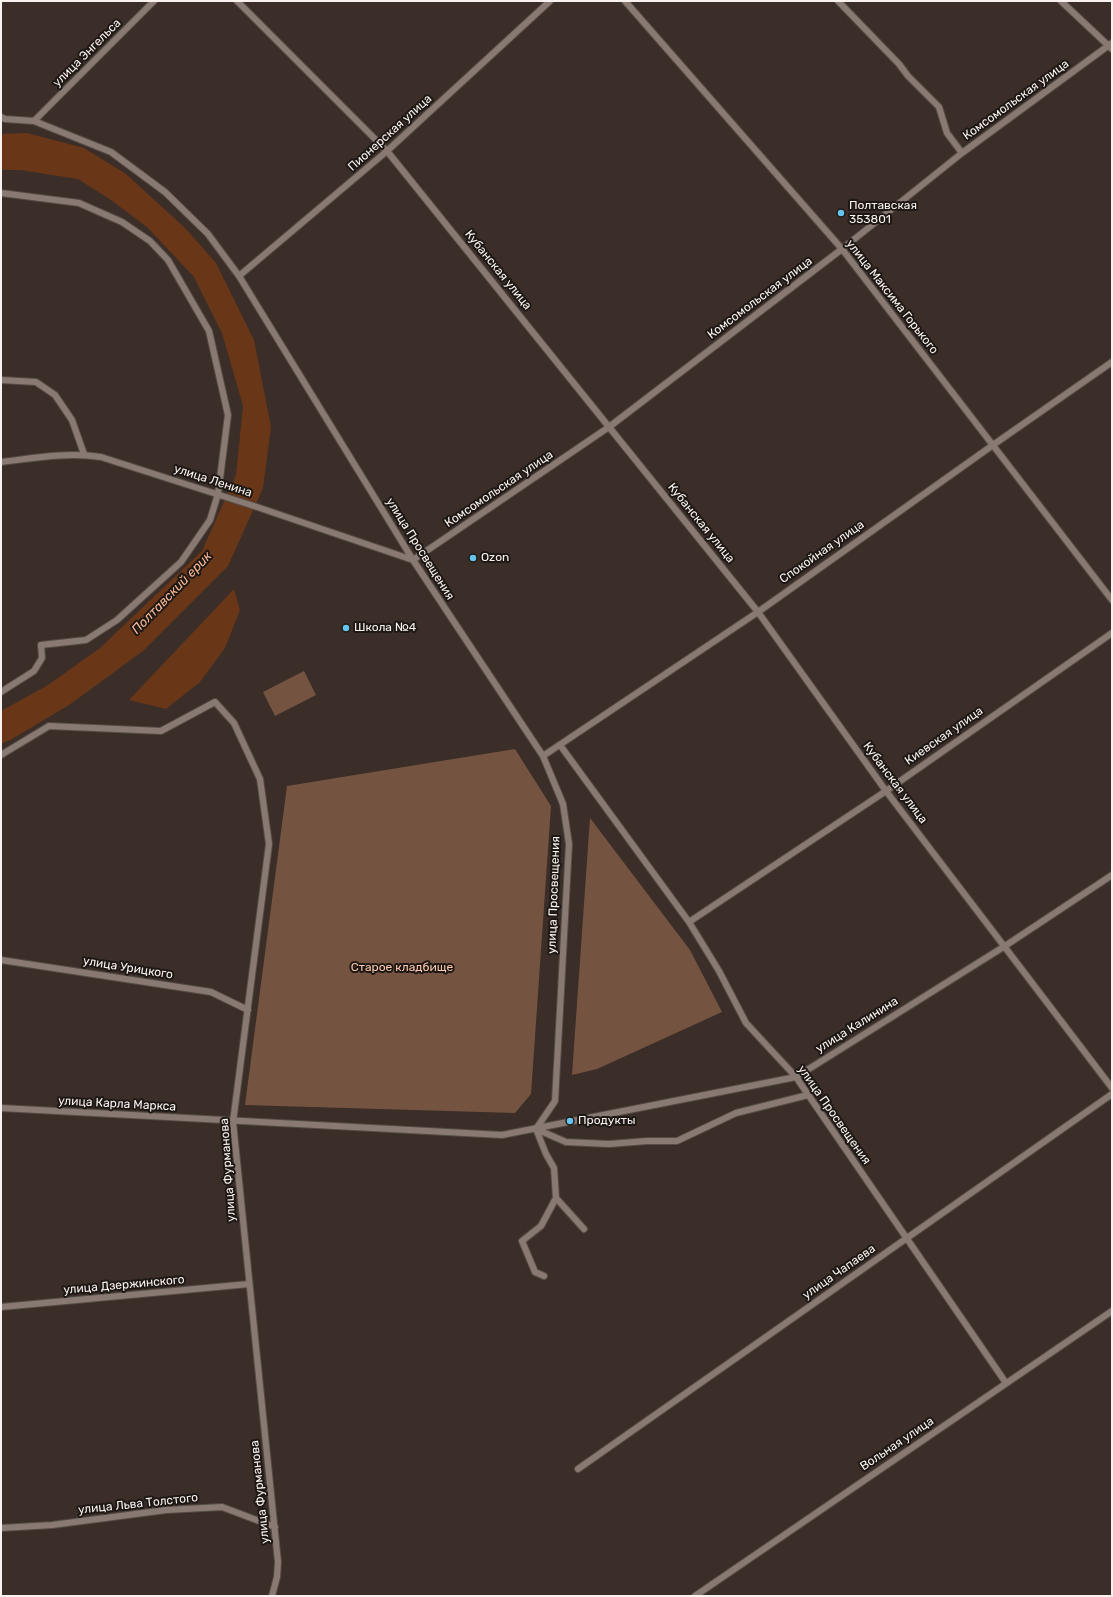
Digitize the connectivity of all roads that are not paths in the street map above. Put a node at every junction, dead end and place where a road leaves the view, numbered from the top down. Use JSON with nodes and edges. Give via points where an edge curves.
{"nodes":[{"id":1,"x":154,"y":1,"type":"edge"},
{"id":2,"x":237,"y":1,"type":"edge"},
{"id":3,"x":550,"y":1,"type":"edge"},
{"id":4,"x":625,"y":1,"type":"edge"},
{"id":5,"x":838,"y":1,"type":"edge"},
{"id":6,"x":1061,"y":1,"type":"edge"},
{"id":7,"x":1111,"y":45,"type":"edge"},
{"id":8,"x":2,"y":119,"type":"edge"},
{"id":9,"x":34,"y":121,"type":"junction"},
{"id":10,"x":387,"y":151,"type":"junction"},
{"id":11,"x":962,"y":153,"type":"junction"},
{"id":12,"x":1,"y":192,"type":"edge"},
{"id":13,"x":842,"y":249,"type":"junction"},
{"id":14,"x":239,"y":276,"type":"junction"},
{"id":15,"x":1112,"y":362,"type":"edge"},
{"id":16,"x":1,"y":380,"type":"edge"},
{"id":17,"x":609,"y":427,"type":"junction"},
{"id":18,"x":993,"y":444,"type":"junction"},
{"id":19,"x":84,"y":454,"type":"junction"},
{"id":20,"x":1,"y":462,"type":"edge"},
{"id":21,"x":218,"y":494,"type":"junction"},
{"id":22,"x":413,"y":560,"type":"junction"},
{"id":23,"x":1112,"y":600,"type":"edge"},
{"id":24,"x":758,"y":612,"type":"junction"},
{"id":25,"x":1112,"y":633,"type":"edge"},
{"id":26,"x":1,"y":692,"type":"edge"},
{"id":27,"x":560,"y":745,"type":"junction"},
{"id":28,"x":1,"y":755,"type":"edge"},
{"id":29,"x":543,"y":756,"type":"junction"},
{"id":30,"x":886,"y":790,"type":"junction"},
{"id":31,"x":1112,"y":876,"type":"edge"},
{"id":32,"x":689,"y":922,"type":"junction"},
{"id":33,"x":1005,"y":946,"type":"junction"},
{"id":34,"x":1,"y":960,"type":"edge"},
{"id":35,"x":248,"y":1010,"type":"junction"},
{"id":36,"x":796,"y":1077,"type":"junction"},
{"id":37,"x":1112,"y":1088,"type":"edge"},
{"id":38,"x":1112,"y":1094,"type":"edge"},
{"id":39,"x":808,"y":1095,"type":"junction"},
{"id":40,"x":1,"y":1108,"type":"edge"},
{"id":41,"x":233,"y":1122,"type":"junction"},
{"id":42,"x":536,"y":1129,"type":"junction"},
{"id":43,"x":556,"y":1198,"type":"junction"},
{"id":44,"x":584,"y":1229,"type":"dead end"},
{"id":45,"x":906,"y":1238,"type":"junction"},
{"id":46,"x":544,"y":1276,"type":"dead end"},
{"id":47,"x":249,"y":1284,"type":"junction"},
{"id":48,"x":1,"y":1307,"type":"edge"},
{"id":49,"x":1112,"y":1311,"type":"edge"},
{"id":50,"x":1006,"y":1383,"type":"junction"},
{"id":51,"x":578,"y":1469,"type":"dead end"},
{"id":52,"x":275,"y":1527,"type":"junction"},
{"id":53,"x":1,"y":1528,"type":"edge"},
{"id":54,"x":272,"y":1596,"type":"edge"},
{"id":55,"x":695,"y":1596,"type":"edge"}],
"edges":[{"from":1,"to":9,"type":"street","name":"улица Энгельса"},
{"from":2,"to":10,"type":"street","name":"Кубанская улица"},
{"from":3,"to":10,"type":"street","name":"Пионерская улица"},
{"from":4,"to":13,"type":"street","name":"улица Максима Горького"},
{"from":5,"to":11,"type":"street","via":[[938,107],[947,133]]},
{"from":6,"to":7,"type":"street"},
{"from":7,"to":11,"type":"street","name":"Комсомольская улица"},
{"from":8,"to":9,"type":"street","name":"улица Просвещения"},
{"from":9,"to":14,"type":"street","name":"улица Просвещения","via":[[111,152],[165,192],[208,234]]},
{"from":10,"to":14,"type":"street","name":"Пионерская улица"},
{"from":10,"to":17,"type":"street","name":"Кубанская улица"},
{"from":11,"to":13,"type":"street","name":"Комсомольская улица"},
{"from":12,"to":21,"type":"street","via":[[79,203],[122,222],[150,241],[168,260],[209,331],[228,415]]},
{"from":13,"to":17,"type":"street","name":"Комсомольская улица"},
{"from":13,"to":18,"type":"street","name":"улица Максима Горького"},
{"from":14,"to":22,"type":"street","name":"улица Просвещения"},
{"from":15,"to":18,"type":"street","name":"Спокойная улица"},
{"from":16,"to":19,"type":"street","via":[[36,382],[55,395],[72,420]]},
{"from":17,"to":22,"type":"street","name":"Комсомольская улица"},
{"from":17,"to":24,"type":"street","name":"Кубанская улица"},
{"from":18,"to":23,"type":"street","name":"улица Максима Горького"},
{"from":18,"to":24,"type":"street","name":"Спокойная улица"},
{"from":19,"to":20,"type":"street","name":"улица Ленина"},
{"from":19,"to":21,"type":"street","name":"улица Ленина"},
{"from":21,"to":22,"type":"street","name":"улица Ленина"},
{"from":21,"to":26,"type":"street","via":[[210,520],[181,562],[117,620],[86,640],[41,646],[42,658],[34,671]]},
{"from":22,"to":29,"type":"street","name":"улица Просвещения"},
{"from":24,"to":27,"type":"street","name":"Спокойная улица"},
{"from":24,"to":30,"type":"street","name":"Кубанская улица"},
{"from":25,"to":30,"type":"street","name":"Киевская улица"},
{"from":27,"to":29,"type":"street","name":"Спокойная улица"},
{"from":27,"to":32,"type":"street","name":"улица Просвещения"},
{"from":28,"to":35,"type":"street","name":"улица Фурманова","via":[[49,726],[161,731],[215,702],[234,723],[260,779],[269,844]]},
{"from":29,"to":42,"type":"street","name":"улица Просвещения","via":[[563,804],[569,844],[555,1101]]},
{"from":30,"to":32,"type":"street","name":"Киевская улица"},
{"from":30,"to":33,"type":"street","name":"Кубанская улица"},
{"from":31,"to":33,"type":"street","name":"улица Калинина"},
{"from":32,"to":36,"type":"street","name":"улица Просвещения","via":[[719,971],[746,1023]]},
{"from":33,"to":36,"type":"street","name":"улица Калинина"},
{"from":33,"to":37,"type":"street","name":"Кубанская улица"},
{"from":34,"to":35,"type":"street","name":"улица Урицкого","via":[[211,992]]},
{"from":35,"to":41,"type":"street","name":"улица Фурманова"},
{"from":36,"to":39,"type":"street","name":"улица Просвещения"},
{"from":36,"to":42,"type":"street","name":"улица Калинина"},
{"from":38,"to":45,"type":"street","name":"улица Чапаева"},
{"from":39,"to":42,"type":"street","via":[[736,1113],[677,1141],[609,1144],[566,1142]]},
{"from":39,"to":45,"type":"street","name":"улица Просвещения"},
{"from":40,"to":41,"type":"street","name":"улица Карла Маркса"},
{"from":41,"to":42,"type":"street","name":"улица Карла Маркса","via":[[502,1135]]},
{"from":41,"to":47,"type":"street","name":"улица Фурманова"},
{"from":42,"to":43,"type":"street","via":[[554,1168]]},
{"from":43,"to":44,"type":"street"},
{"from":43,"to":46,"type":"street","via":[[541,1226],[522,1241],[535,1272]]},
{"from":45,"to":50,"type":"street","name":"улица Просвещения"},
{"from":45,"to":51,"type":"street","name":"улица Чапаева"},
{"from":47,"to":48,"type":"street","name":"улица Дзержинского"},
{"from":47,"to":52,"type":"street","name":"улица Фурманова"},
{"from":49,"to":50,"type":"street","name":"Вольная улица"},
{"from":50,"to":55,"type":"street","name":"Вольная улица"},
{"from":52,"to":53,"type":"street","name":"улица Льва Толстого","via":[[222,1507],[166,1510],[52,1525]]},
{"from":52,"to":54,"type":"street","name":"улица Фурманова","via":[[278,1562]]}]}
